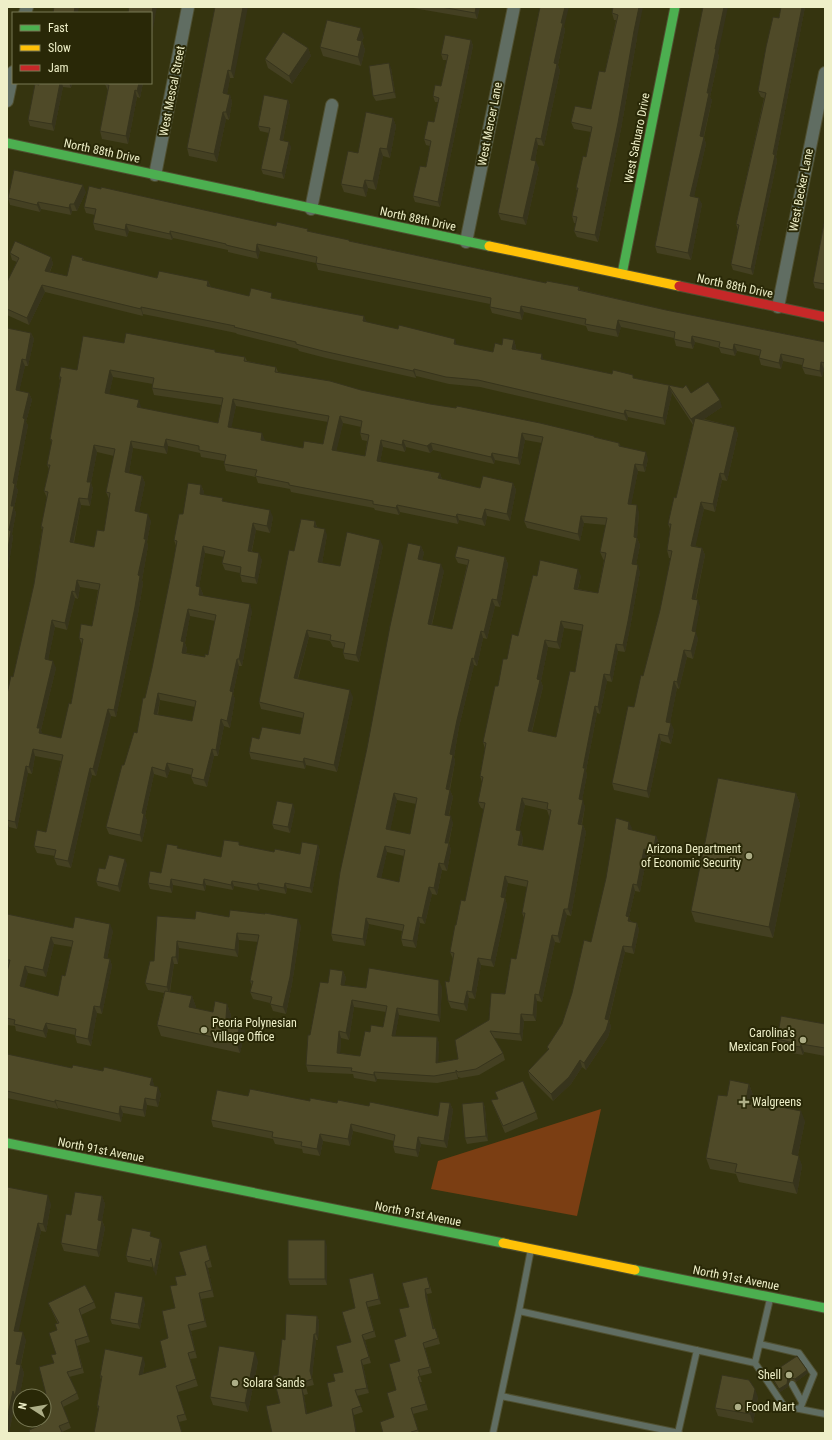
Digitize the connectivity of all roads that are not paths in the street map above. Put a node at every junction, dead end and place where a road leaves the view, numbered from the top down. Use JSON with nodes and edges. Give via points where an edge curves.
{"nodes":[{"id":1,"x":188,"y":7,"type":"edge"},
{"id":2,"x":514,"y":7,"type":"edge"},
{"id":3,"x":676,"y":7,"type":"edge"},
{"id":4,"x":825,"y":73,"type":"edge"},
{"id":5,"x":12,"y":77,"type":"edge"},
{"id":6,"x":7,"y":101,"type":"edge"},
{"id":7,"x":332,"y":105,"type":"dead end"},
{"id":8,"x":7,"y":143,"type":"edge"},
{"id":9,"x":155,"y":175,"type":"junction"},
{"id":10,"x":311,"y":209,"type":"junction"},
{"id":11,"x":466,"y":242,"type":"junction"},
{"id":12,"x":622,"y":274,"type":"junction"},
{"id":13,"x":778,"y":307,"type":"junction"},
{"id":14,"x":825,"y":316,"type":"edge"},
{"id":15,"x":7,"y":1143,"type":"edge"},
{"id":16,"x":531,"y":1248,"type":"junction"},
{"id":17,"x":770,"y":1297,"type":"junction"},
{"id":18,"x":825,"y":1308,"type":"edge"},
{"id":19,"x":519,"y":1311,"type":"junction"},
{"id":20,"x":760,"y":1344,"type":"junction"},
{"id":21,"x":697,"y":1350,"type":"junction"},
{"id":22,"x":755,"y":1363,"type":"junction"},
{"id":23,"x":792,"y":1384,"type":"dead end"},
{"id":24,"x":501,"y":1396,"type":"junction"},
{"id":25,"x":802,"y":1402,"type":"junction"},
{"id":26,"x":800,"y":1409,"type":"junction"},
{"id":27,"x":825,"y":1414,"type":"edge"},
{"id":28,"x":493,"y":1433,"type":"edge"},
{"id":29,"x":678,"y":1433,"type":"edge"}],
"edges":[{"from":1,"to":9,"type":"street","name":"West Mescal Street"},
{"from":2,"to":11,"type":"street","name":"West Mercer Lane"},
{"from":3,"to":12,"type":"street","name":"West Sahuaro Drive"},
{"from":4,"to":13,"type":"street","name":"West Becker Lane"},
{"from":5,"to":6,"type":"street"},
{"from":7,"to":10,"type":"street"},
{"from":8,"to":9,"type":"street","name":"North 88th Drive"},
{"from":9,"to":10,"type":"street","name":"North 88th Drive"},
{"from":10,"to":11,"type":"street","name":"North 88th Drive"},
{"from":11,"to":12,"type":"street","name":"North 88th Drive"},
{"from":12,"to":13,"type":"street","name":"North 88th Drive"},
{"from":13,"to":14,"type":"street","name":"North 88th Drive"},
{"from":15,"to":16,"type":"street","name":"North 91st Avenue"},
{"from":16,"to":17,"type":"street","name":"North 91st Avenue"},
{"from":16,"to":19,"type":"lane"},
{"from":17,"to":18,"type":"street","name":"North 91st Avenue"},
{"from":17,"to":20,"type":"lane"},
{"from":19,"to":21,"type":"lane"},
{"from":19,"to":24,"type":"lane"},
{"from":20,"to":22,"type":"lane"},
{"from":20,"to":25,"type":"lane","via":[[799,1353],[814,1374]]},
{"from":21,"to":22,"type":"lane"},
{"from":21,"to":29,"type":"lane"},
{"from":22,"to":26,"type":"lane","via":[[784,1406]]},
{"from":23,"to":25,"type":"lane"},
{"from":24,"to":28,"type":"lane"},
{"from":24,"to":29,"type":"lane"},
{"from":25,"to":26,"type":"lane"},
{"from":26,"to":27,"type":"lane"}]}
